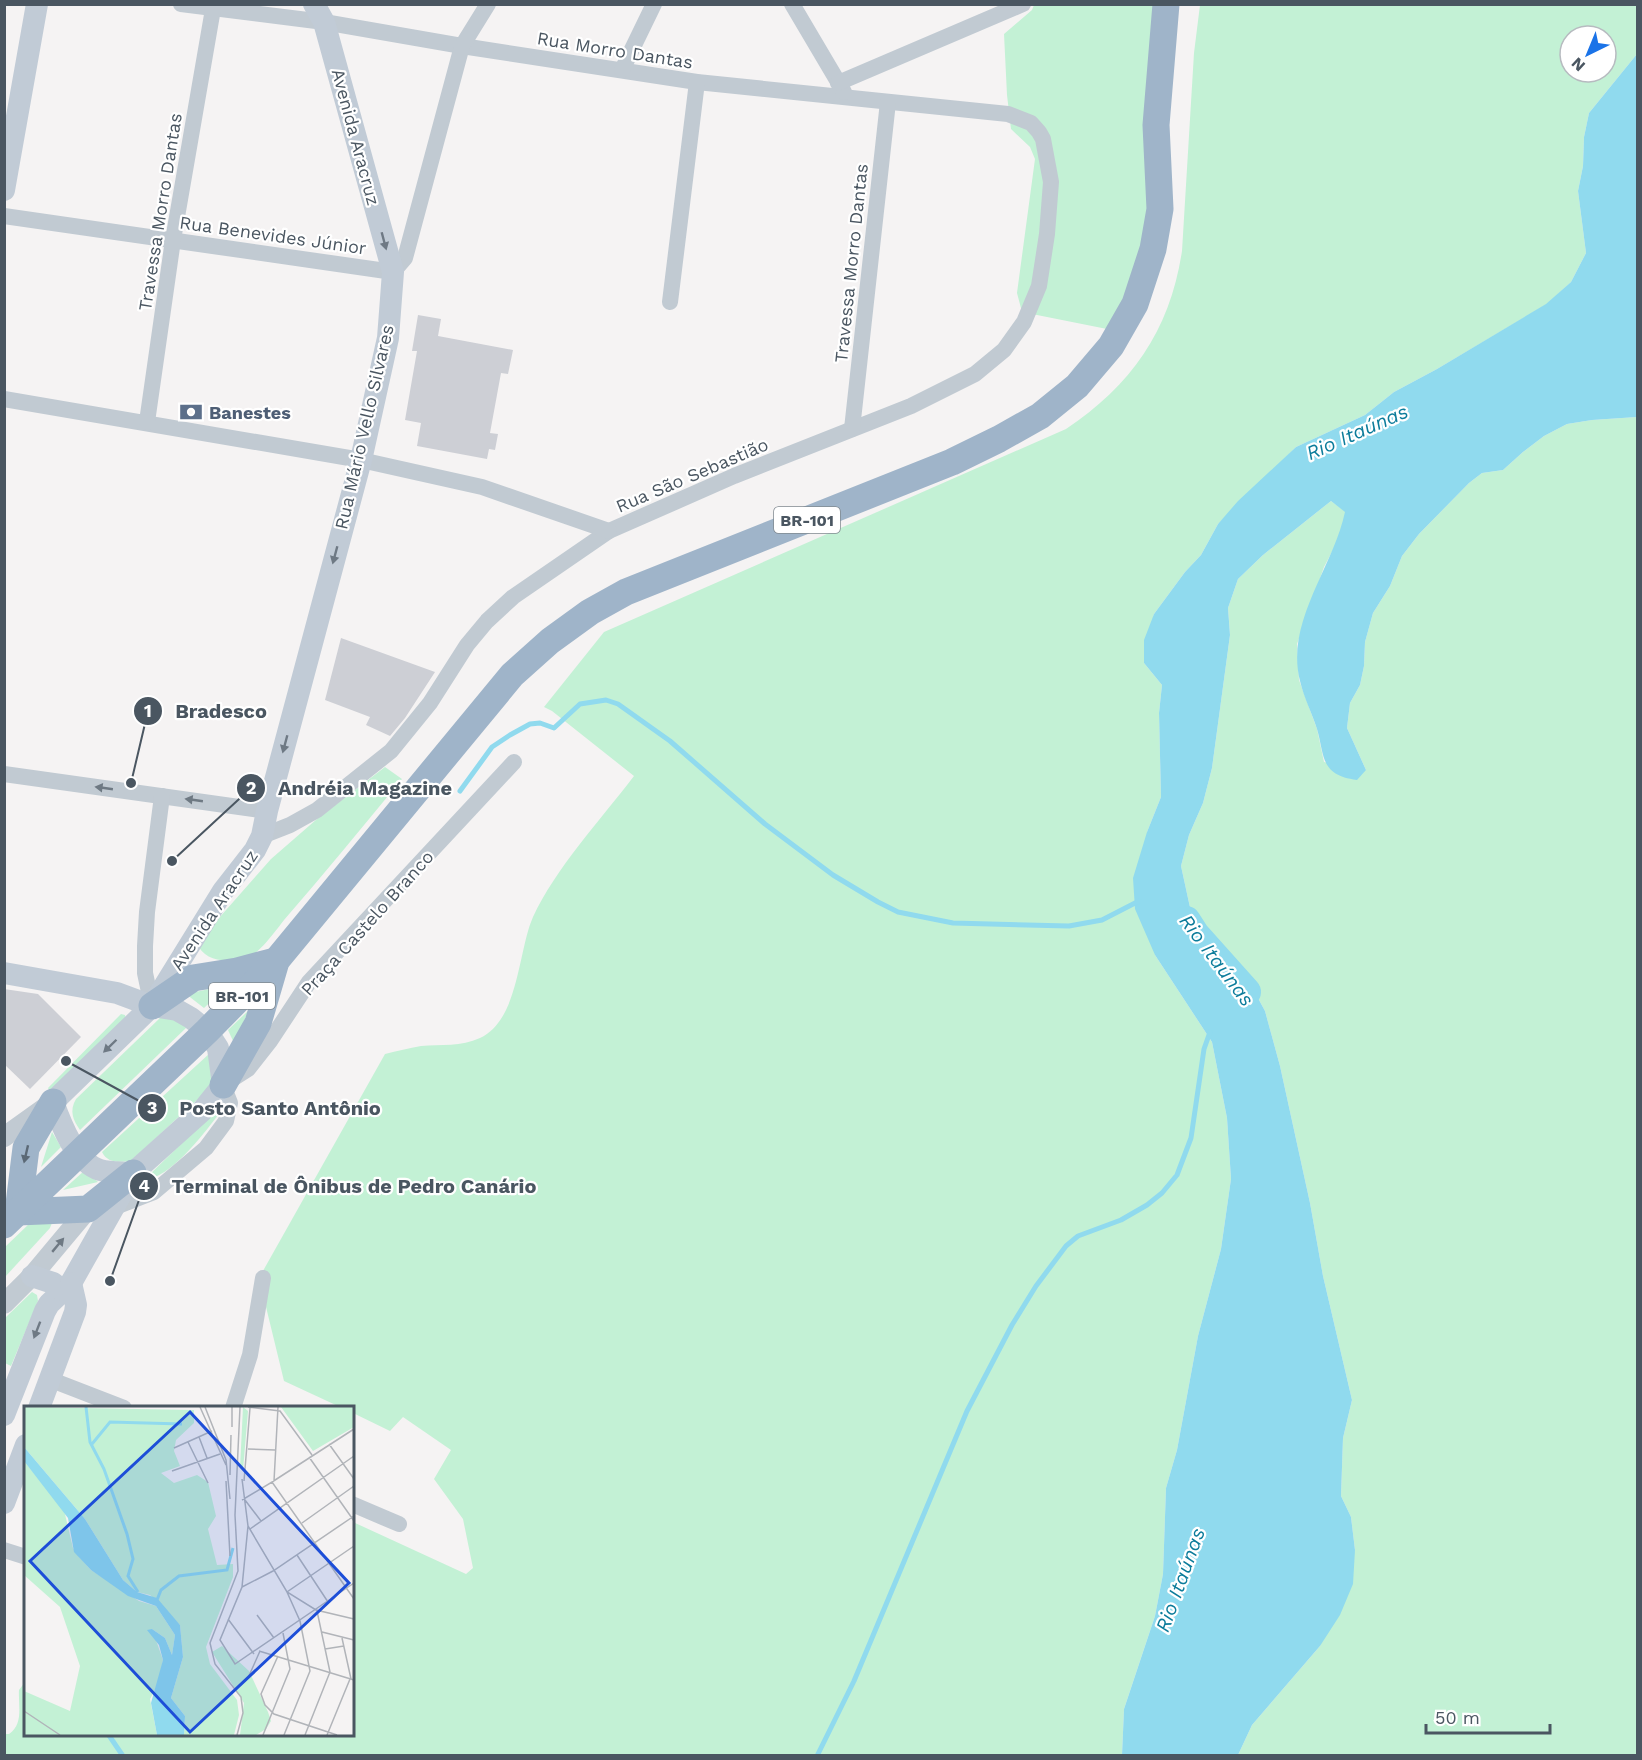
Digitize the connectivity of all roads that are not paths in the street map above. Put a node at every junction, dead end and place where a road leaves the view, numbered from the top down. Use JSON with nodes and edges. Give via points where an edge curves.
{"nodes":[{"id":1,"x":37,"y":4,"type":"edge"},
{"id":2,"x":181,"y":4,"type":"edge"},
{"id":3,"x":488,"y":4,"type":"edge"},
{"id":4,"x":654,"y":4,"type":"edge"},
{"id":5,"x":792,"y":4,"type":"edge"},
{"id":6,"x":1023,"y":4,"type":"edge"},
{"id":7,"x":1166,"y":4,"type":"edge"},
{"id":8,"x":213,"y":9,"type":"junction"},
{"id":9,"x":320,"y":11,"type":"edge"},
{"id":10,"x":462,"y":46,"type":"junction"},
{"id":11,"x":622,"y":70,"type":"junction"},
{"id":12,"x":697,"y":82,"type":"junction"},
{"id":13,"x":838,"y":83,"type":"junction"},
{"id":14,"x":847,"y":98,"type":"junction"},
{"id":15,"x":888,"y":102,"type":"junction"},
{"id":16,"x":1039,"y":132,"type":"joint"},
{"id":17,"x":4,"y":190,"type":"edge"},
{"id":18,"x":4,"y":216,"type":"edge"},
{"id":19,"x":173,"y":240,"type":"junction"},
{"id":20,"x":393,"y":272,"type":"junction"},
{"id":21,"x":670,"y":302,"type":"dead end"},
{"id":22,"x":4,"y":399,"type":"edge"},
{"id":23,"x":147,"y":422,"type":"junction"},
{"id":24,"x":852,"y":429,"type":"junction"},
{"id":25,"x":361,"y":460,"type":"junction"},
{"id":26,"x":609,"y":531,"type":"junction"},
{"id":27,"x":514,"y":762,"type":"dead end"},
{"id":28,"x":4,"y":774,"type":"edge"},
{"id":29,"x":162,"y":796,"type":"junction"},
{"id":30,"x":267,"y":811,"type":"junction"},
{"id":31,"x":262,"y":836,"type":"junction"},
{"id":32,"x":276,"y":961,"type":"junction"},
{"id":33,"x":4,"y":973,"type":"edge"},
{"id":34,"x":152,"y":1006,"type":"junction"},
{"id":35,"x":207,"y":1031,"type":"junction"},
{"id":36,"x":224,"y":1085,"type":"junction"},
{"id":37,"x":53,"y":1102,"type":"junction"},
{"id":38,"x":4,"y":1137,"type":"edge"},
{"id":39,"x":78,"y":1153,"type":"junction"},
{"id":40,"x":133,"y":1173,"type":"junction"},
{"id":41,"x":100,"y":1209,"type":"junction"},
{"id":42,"x":11,"y":1218,"type":"edge"},
{"id":43,"x":32,"y":1276,"type":"junction"},
{"id":44,"x":263,"y":1278,"type":"dead end"},
{"id":45,"x":66,"y":1287,"type":"junction"},
{"id":46,"x":4,"y":1304,"type":"edge"},
{"id":47,"x":49,"y":1379,"type":"junction"},
{"id":48,"x":39,"y":1406,"type":"edge"},
{"id":49,"x":121,"y":1406,"type":"edge"},
{"id":50,"x":233,"y":1406,"type":"edge"},
{"id":51,"x":4,"y":1415,"type":"edge"},
{"id":52,"x":24,"y":1450,"type":"edge"},
{"id":53,"x":4,"y":1503,"type":"edge"},
{"id":54,"x":354,"y":1505,"type":"edge"},
{"id":55,"x":399,"y":1524,"type":"dead end"},
{"id":56,"x":4,"y":1550,"type":"edge"},
{"id":57,"x":24,"y":1556,"type":"edge"}],
"edges":[{"from":1,"to":17,"type":"main road"},
{"from":2,"to":8,"type":"street","name":"Rua Morro Dantas"},
{"from":3,"to":10,"type":"street","name":"Rua Mário Vello Silvares"},
{"from":4,"to":11,"type":"street"},
{"from":5,"to":13,"type":"street"},
{"from":6,"to":13,"type":"street"},
{"from":7,"to":32,"type":"highway","number":"BR-101","via":[[1156,125],[1160,209],[1154,249],[1135,304],[1111,346],[1077,386],[1040,416],[952,462],[626,592],[590,612],[512,675]]},
{"from":8,"to":9,"type":"street","name":"Rua Morro Dantas"},
{"from":8,"to":19,"type":"street","name":"Travessa Morro Dantas"},
{"from":9,"to":10,"type":"street","name":"Rua Morro Dantas"},
{"from":9,"to":20,"type":"main road","name":"Avenida Aracruz","one_way":true},
{"from":10,"to":11,"type":"street","name":"Rua Morro Dantas"},
{"from":10,"to":20,"type":"street","name":"Rua Mário Vello Silvares","via":[[405,258]]},
{"from":11,"to":12,"type":"street","name":"Rua Morro Dantas"},
{"from":12,"to":14,"type":"street","name":"Rua Morro Dantas"},
{"from":12,"to":21,"type":"street"},
{"from":13,"to":14,"type":"street"},
{"from":14,"to":15,"type":"street","name":"Rua Morro Dantas"},
{"from":15,"to":16,"type":"street","name":"Rua Morro Dantas","via":[[1008,114],[1031,123]]},
{"from":15,"to":24,"type":"street","name":"Travessa Morro Dantas"},
{"from":16,"to":24,"type":"street","name":"Rua São Sebastião","via":[[1051,182],[1047,234],[1039,286],[1024,322],[1004,350],[975,374],[911,406]]},
{"from":18,"to":19,"type":"street","name":"Rua Benevides Júnior"},
{"from":19,"to":20,"type":"street","name":"Rua Benevides Júnior"},
{"from":19,"to":23,"type":"street","name":"Travessa Morro Dantas"},
{"from":20,"to":25,"type":"main road","name":"Rua Mário Vello Silvares","via":[[388,338]]},
{"from":22,"to":23,"type":"street"},
{"from":23,"to":25,"type":"street"},
{"from":24,"to":26,"type":"street","name":"Rua São Sebastião"},
{"from":25,"to":26,"type":"street","via":[[482,487]]},
{"from":25,"to":30,"type":"main road","name":"Rua Mário Vello Silvares","one_way":true},
{"from":26,"to":31,"type":"street","name":"Rua São Sebastião","via":[[513,597],[487,621],[391,751],[317,810]]},
{"from":27,"to":36,"type":"street","name":"Praça Castelo Branco","via":[[309,982],[248,1069]]},
{"from":29,"to":28,"type":"street","one_way":true},
{"from":30,"to":29,"type":"street","one_way":true},
{"from":29,"to":34,"type":"street","via":[[147,912],[145,973]]},
{"from":30,"to":31,"type":"main road","name":"Avenida Aracruz"},
{"from":31,"to":34,"type":"main road","name":"Avenida Aracruz"},
{"from":32,"to":34,"type":"highway","via":[[193,978]]},
{"from":32,"to":35,"type":"highway","number":"BR-101"},
{"from":32,"to":36,"type":"highway","via":[[258,1023]]},
{"from":33,"to":34,"type":"main road","via":[[117,993]]},
{"from":34,"to":35,"type":"main road","via":[[177,1010]]},
{"from":34,"to":37,"type":"main road","one_way":true},
{"from":35,"to":36,"type":"main road","via":[[218,1048]]},
{"from":35,"to":39,"type":"highway","number":"BR-101"},
{"from":36,"to":40,"type":"main road","name":"Praça Castelo Branco","via":[[202,1111]]},
{"from":36,"to":41,"type":"street","via":[[230,1102],[226,1121],[206,1148],[154,1192]]},
{"from":37,"to":38,"type":"street"},
{"from":37,"to":39,"type":"main road","via":[[66,1136]]},
{"from":37,"to":42,"type":"highway","one_way":true,"via":[[26,1148]]},
{"from":39,"to":40,"type":"main road","via":[[100,1170]]},
{"from":39,"to":42,"type":"highway","number":"BR-101"},
{"from":40,"to":41,"type":"highway"},
{"from":41,"to":42,"type":"highway"},
{"from":43,"to":41,"type":"street","one_way":true},
{"from":41,"to":45,"type":"main road"},
{"from":43,"to":45,"type":"main road"},
{"from":43,"to":46,"type":"street"},
{"from":44,"to":50,"type":"street","via":[[250,1355]]},
{"from":45,"to":47,"type":"main road","via":[[76,1305],[75,1312]]},
{"from":45,"to":51,"type":"main road","one_way":true,"via":[[45,1311]]},
{"from":47,"to":48,"type":"main road"},
{"from":47,"to":49,"type":"street"},
{"from":52,"to":53,"type":"main road"},
{"from":54,"to":55,"type":"street"},
{"from":56,"to":57,"type":"street"}]}
